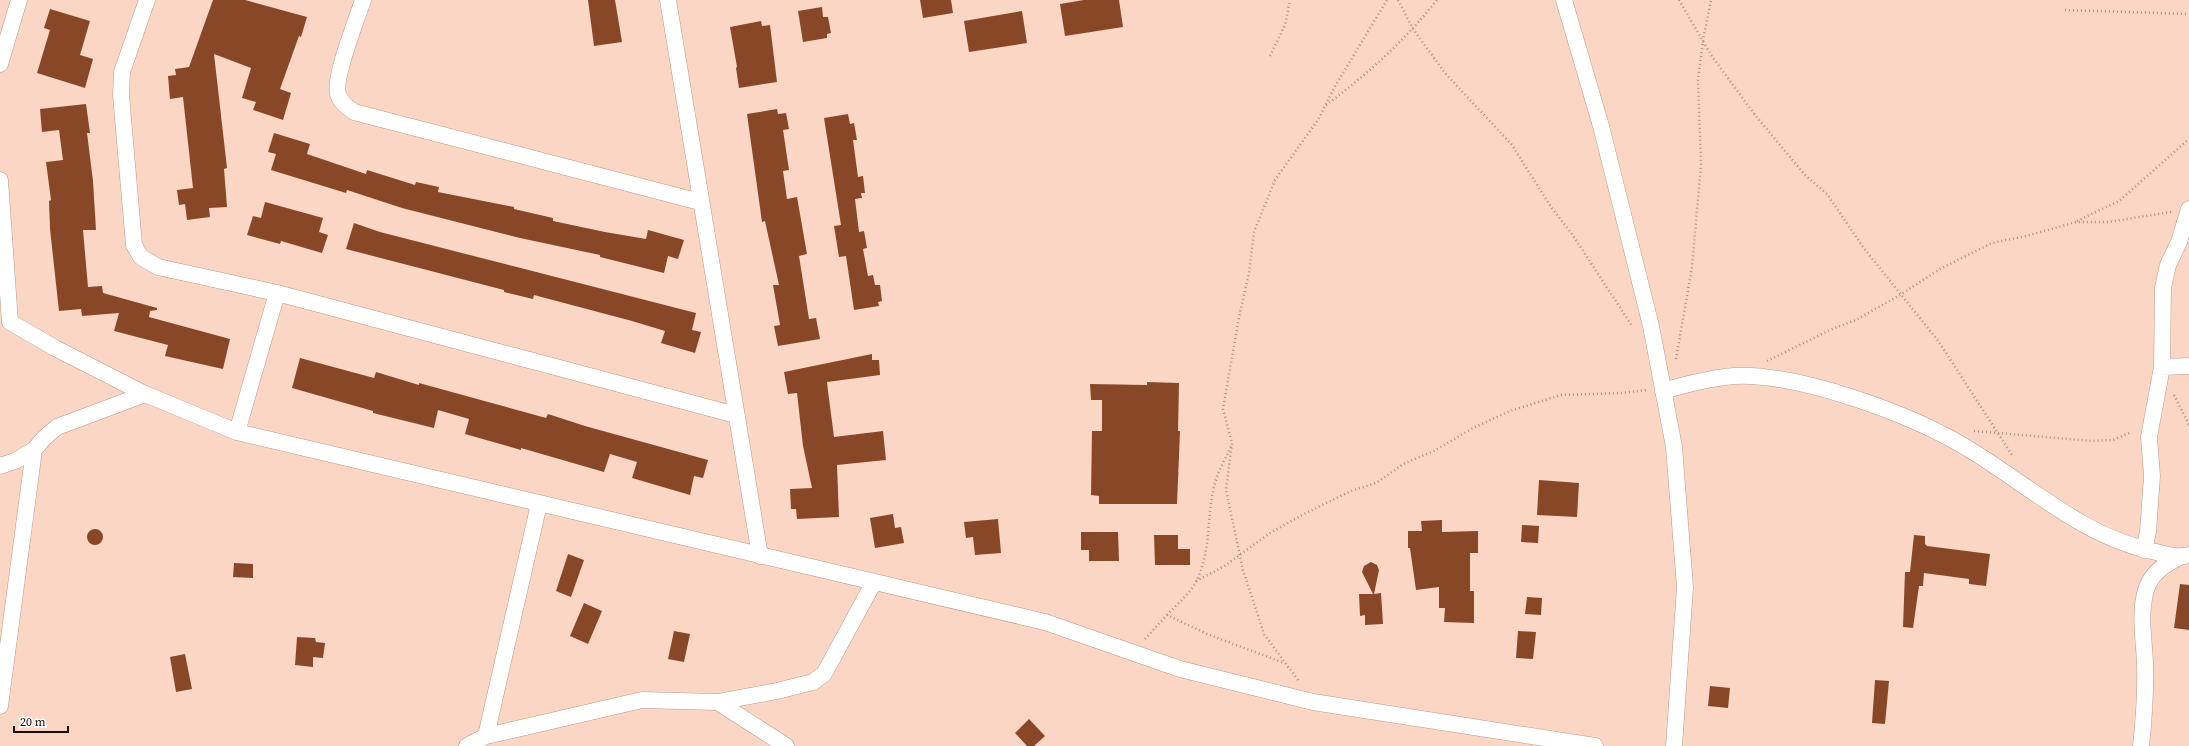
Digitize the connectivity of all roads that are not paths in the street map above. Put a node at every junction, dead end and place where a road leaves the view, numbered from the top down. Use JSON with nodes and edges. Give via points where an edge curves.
{"nodes":[{"id":1,"x":18,"y":0,"type":"edge"},
{"id":2,"x":147,"y":0,"type":"edge"},
{"id":3,"x":362,"y":0,"type":"edge"},
{"id":4,"x":668,"y":0,"type":"edge"},
{"id":5,"x":1564,"y":0,"type":"edge"},
{"id":6,"x":0,"y":64,"type":"edge"},
{"id":7,"x":0,"y":180,"type":"edge"},
{"id":8,"x":700,"y":202,"type":"junction"},
{"id":9,"x":2182,"y":210,"type":"edge"},
{"id":10,"x":2,"y":236,"type":"edge"},
{"id":11,"x":277,"y":293,"type":"junction"},
{"id":12,"x":5,"y":321,"type":"edge"},
{"id":13,"x":2189,"y":366,"type":"edge"},
{"id":14,"x":2162,"y":367,"type":"junction"},
{"id":15,"x":1663,"y":391,"type":"junction"},
{"id":16,"x":145,"y":394,"type":"junction"},
{"id":17,"x":736,"y":415,"type":"junction"},
{"id":18,"x":237,"y":432,"type":"junction"},
{"id":19,"x":34,"y":450,"type":"junction"},
{"id":20,"x":0,"y":466,"type":"edge"},
{"id":21,"x":539,"y":504,"type":"junction"},
{"id":22,"x":2144,"y":550,"type":"junction"},
{"id":23,"x":760,"y":556,"type":"junction"},
{"id":24,"x":2185,"y":556,"type":"edge"},
{"id":25,"x":874,"y":582,"type":"junction"},
{"id":26,"x":718,"y":702,"type":"junction"},
{"id":27,"x":0,"y":706,"type":"edge"},
{"id":28,"x":492,"y":739,"type":"edge"},
{"id":29,"x":467,"y":746,"type":"edge"},
{"id":30,"x":786,"y":746,"type":"edge"},
{"id":31,"x":1595,"y":746,"type":"edge"},
{"id":32,"x":1674,"y":746,"type":"edge"},
{"id":33,"x":2141,"y":746,"type":"edge"}],
"edges":[{"from":1,"to":6,"type":"street"},
{"from":2,"to":11,"type":"street","via":[[122,72],[121,95],[134,245],[141,257],[158,267]]},
{"from":3,"to":8,"type":"street","via":[[337,80],[338,94],[343,104],[354,112]]},
{"from":4,"to":8,"type":"street"},
{"from":5,"to":15,"type":"street","via":[[1601,126],[1651,326]]},
{"from":7,"to":10,"type":"street"},
{"from":8,"to":17,"type":"street"},
{"from":9,"to":14,"type":"street","via":[[2178,242],[2168,265],[2164,288]]},
{"from":10,"to":12,"type":"street"},
{"from":11,"to":17,"type":"street"},
{"from":11,"to":18,"type":"street"},
{"from":12,"to":16,"type":"street"},
{"from":13,"to":14,"type":"street"},
{"from":14,"to":22,"type":"street","via":[[2149,437],[2152,476],[2148,532]]},
{"from":15,"to":22,"type":"street","via":[[1712,378],[1736,376],[1821,390],[1880,408],[1929,428],[1966,448],[2086,526]]},
{"from":15,"to":32,"type":"street","via":[[1674,447],[1685,587]]},
{"from":16,"to":18,"type":"street"},
{"from":16,"to":19,"type":"street","via":[[57,428]]},
{"from":17,"to":23,"type":"street"},
{"from":18,"to":21,"type":"street"},
{"from":19,"to":20,"type":"street"},
{"from":19,"to":27,"type":"street"},
{"from":21,"to":23,"type":"street"},
{"from":21,"to":28,"type":"street"},
{"from":22,"to":24,"type":"street"},
{"from":23,"to":25,"type":"street"},
{"from":24,"to":33,"type":"street","via":[[2165,564],[2152,578],[2146,590],[2142,634],[2146,691]]},
{"from":25,"to":26,"type":"street","via":[[824,674],[806,684]]},
{"from":25,"to":31,"type":"street","via":[[1045,622],[1180,669],[1313,702]]},
{"from":26,"to":28,"type":"street","via":[[642,700]]},
{"from":26,"to":30,"type":"street"},
{"from":28,"to":29,"type":"street"}]}
